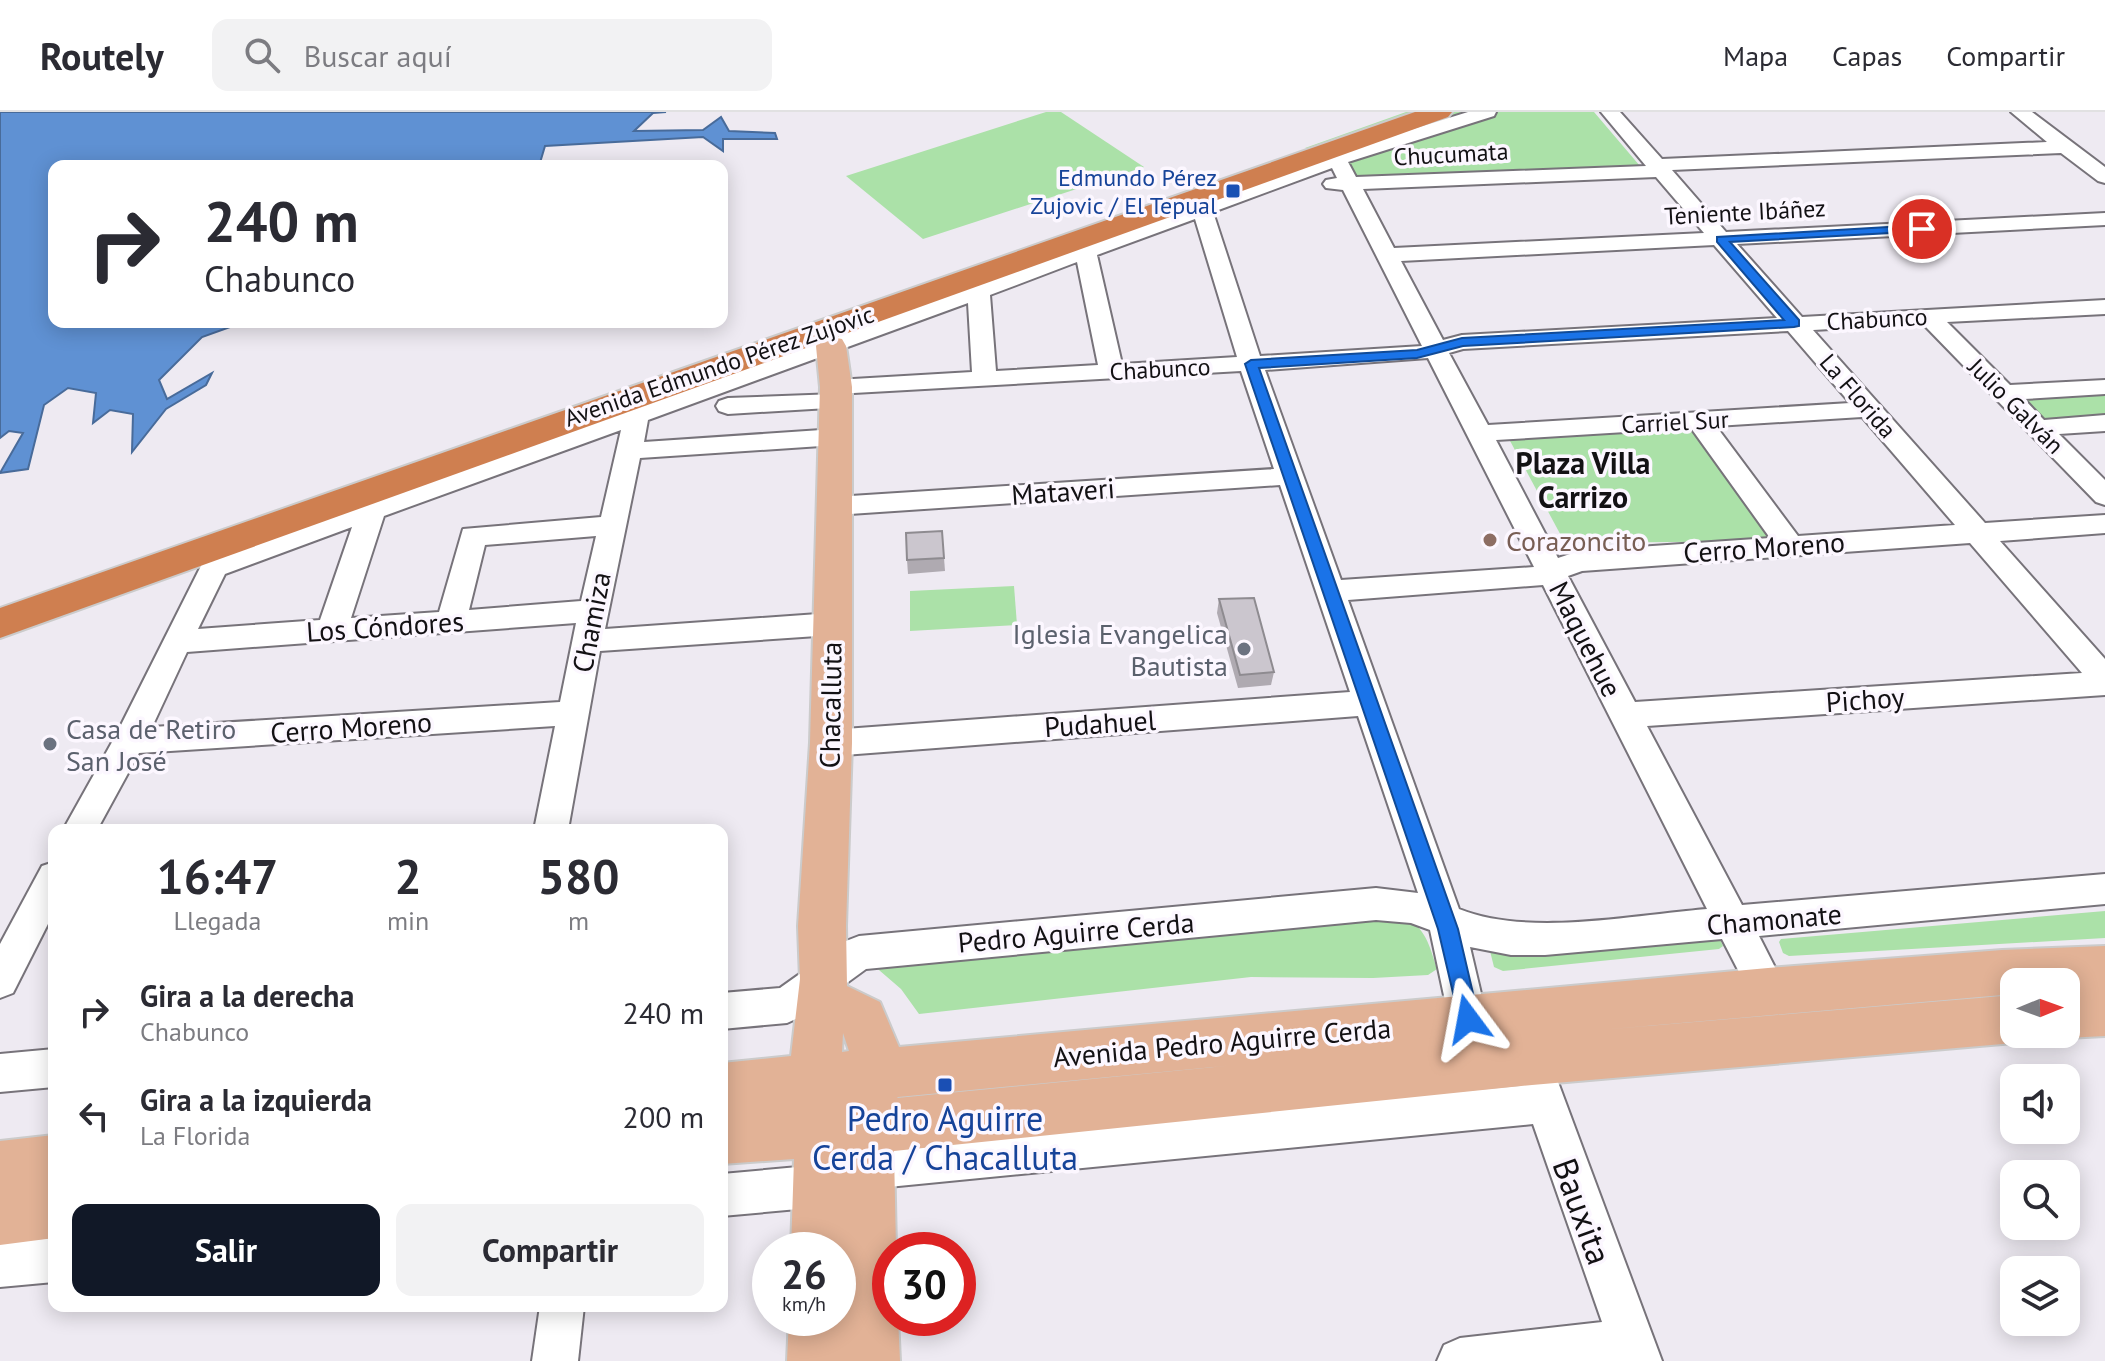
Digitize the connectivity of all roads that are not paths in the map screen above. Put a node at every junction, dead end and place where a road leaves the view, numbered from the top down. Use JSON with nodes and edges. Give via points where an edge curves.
{"nodes":[{"id":1,"x":1390,"y":112,"type":"edge"},
{"id":2,"x":1439,"y":112,"type":"edge"},
{"id":3,"x":1487,"y":112,"type":"edge"},
{"id":4,"x":1610,"y":112,"type":"edge"},
{"id":5,"x":2020,"y":112,"type":"edge"},
{"id":6,"x":2065,"y":147,"type":"junction"},
{"id":7,"x":1337,"y":159,"type":"junction"},
{"id":8,"x":1659,"y":168,"type":"junction"},
{"id":9,"x":2105,"y":177,"type":"edge"},
{"id":10,"x":1351,"y":185,"type":"junction"},
{"id":11,"x":1243,"y":193,"type":"junction"},
{"id":12,"x":1202,"y":209,"type":"junction"},
{"id":13,"x":2105,"y":219,"type":"edge"},
{"id":14,"x":1721,"y":239,"type":"junction"},
{"id":15,"x":1086,"y":252,"type":"junction"},
{"id":16,"x":1388,"y":255,"type":"junction"},
{"id":17,"x":979,"y":291,"type":"junction"},
{"id":18,"x":2105,"y":307,"type":"edge"},
{"id":19,"x":1929,"y":317,"type":"junction"},
{"id":20,"x":1794,"y":323,"type":"junction"},
{"id":21,"x":831,"y":346,"type":"junction"},
{"id":22,"x":1436,"y":349,"type":"junction"},
{"id":23,"x":1251,"y":364,"type":"junction"},
{"id":24,"x":1112,"y":372,"type":"junction"},
{"id":25,"x":984,"y":379,"type":"junction"},
{"id":26,"x":2105,"y":387,"type":"edge"},
{"id":27,"x":2002,"y":393,"type":"junction"},
{"id":28,"x":728,"y":406,"type":"dead end"},
{"id":29,"x":836,"y":409,"type":"junction"},
{"id":30,"x":1870,"y":409,"type":"junction"},
{"id":31,"x":637,"y":415,"type":"junction"},
{"id":32,"x":1699,"y":421,"type":"junction"},
{"id":33,"x":2105,"y":423,"type":"edge"},
{"id":34,"x":2036,"y":428,"type":"junction"},
{"id":35,"x":1480,"y":433,"type":"junction"},
{"id":36,"x":628,"y":451,"type":"junction"},
{"id":37,"x":1291,"y":476,"type":"junction"},
{"id":38,"x":2105,"y":496,"type":"edge"},
{"id":39,"x":835,"y":506,"type":"junction"},
{"id":40,"x":373,"y":507,"type":"junction"},
{"id":41,"x":2105,"y":524,"type":"edge"},
{"id":42,"x":611,"y":526,"type":"junction"},
{"id":43,"x":1976,"y":532,"type":"junction"},
{"id":44,"x":1791,"y":546,"type":"junction"},
{"id":45,"x":214,"y":567,"type":"junction"},
{"id":46,"x":1551,"y":570,"type":"junction"},
{"id":47,"x":1331,"y":591,"type":"junction"},
{"id":48,"x":0,"y":600,"type":"edge"},
{"id":49,"x":593,"y":611,"type":"junction"},
{"id":50,"x":451,"y":622,"type":"junction"},
{"id":51,"x":0,"y":623,"type":"edge"},
{"id":52,"x":832,"y":624,"type":"junction"},
{"id":53,"x":332,"y":630,"type":"junction"},
{"id":54,"x":0,"y":633,"type":"edge"},
{"id":55,"x":587,"y":641,"type":"junction"},
{"id":56,"x":176,"y":642,"type":"junction"},
{"id":57,"x":2105,"y":681,"type":"edge"},
{"id":58,"x":1369,"y":703,"type":"junction"},
{"id":59,"x":574,"y":713,"type":"junction"},
{"id":60,"x":1626,"y":715,"type":"junction"},
{"id":61,"x":129,"y":741,"type":"junction"},
{"id":62,"x":831,"y":743,"type":"junction"},
{"id":63,"x":83,"y":824,"type":"edge"},
{"id":64,"x":552,"y":824,"type":"edge"},
{"id":65,"x":48,"y":889,"type":"edge"},
{"id":66,"x":2105,"y":889,"type":"edge"},
{"id":67,"x":1444,"y":922,"type":"junction"},
{"id":68,"x":1733,"y":923,"type":"junction"},
{"id":69,"x":2105,"y":968,"type":"edge"},
{"id":70,"x":0,"y":981,"type":"edge"},
{"id":71,"x":1768,"y":991,"type":"junction"},
{"id":72,"x":821,"y":993,"type":"junction"},
{"id":73,"x":728,"y":1010,"type":"edge"},
{"id":74,"x":2105,"y":1013,"type":"edge"},
{"id":75,"x":2080,"y":1014,"type":"edge"},
{"id":76,"x":1468,"y":1019,"type":"junction"},
{"id":77,"x":2000,"y":1021,"type":"edge"},
{"id":78,"x":48,"y":1069,"type":"edge"},
{"id":79,"x":0,"y":1073,"type":"edge"},
{"id":80,"x":1420,"y":1073,"type":"junction"},
{"id":81,"x":1538,"y":1082,"type":"junction"},
{"id":82,"x":728,"y":1090,"type":"edge"},
{"id":83,"x":845,"y":1127,"type":"junction"},
{"id":84,"x":728,"y":1137,"type":"edge"},
{"id":85,"x":48,"y":1163,"type":"edge"},
{"id":86,"x":0,"y":1168,"type":"edge"},
{"id":87,"x":728,"y":1192,"type":"edge"},
{"id":88,"x":48,"y":1211,"type":"edge"},
{"id":89,"x":0,"y":1217,"type":"edge"},
{"id":90,"x":823,"y":1232,"type":"edge"},
{"id":91,"x":48,"y":1261,"type":"edge"},
{"id":92,"x":0,"y":1265,"type":"edge"},
{"id":93,"x":561,"y":1312,"type":"edge"},
{"id":94,"x":818,"y":1336,"type":"edge"},
{"id":95,"x":1635,"y":1351,"type":"edge"},
{"id":96,"x":555,"y":1361,"type":"edge"},
{"id":97,"x":817,"y":1361,"type":"edge"},
{"id":98,"x":870,"y":1361,"type":"edge"},
{"id":99,"x":1460,"y":1361,"type":"edge"}],
"edges":[{"from":1,"to":48,"type":"highway","name":"Avenida Edmundo Pérez Zujovic","via":[[435,442]]},
{"from":2,"to":51,"type":"highway","name":"Avenida Edmundo Pérez Zujovic"},
{"from":3,"to":7,"type":"street","name":"Avenida Edmundo Pérez Zujovic"},
{"from":4,"to":8,"type":"street","name":"La Florida"},
{"from":5,"to":6,"type":"street"},
{"from":6,"to":8,"type":"street","name":"Chucumata"},
{"from":6,"to":9,"type":"street"},
{"from":7,"to":10,"type":"street","name":"Maquehue"},
{"from":7,"to":11,"type":"street","name":"Avenida Edmundo Pérez Zujovic"},
{"from":8,"to":10,"type":"street","name":"Chucumata"},
{"from":8,"to":14,"type":"street","name":"La Florida"},
{"from":10,"to":11,"type":"street","name":"Chucumata","via":[[1291,182]]},
{"from":10,"to":16,"type":"street","name":"Maquehue"},
{"from":11,"to":12,"type":"street","name":"Avenida Edmundo Pérez Zujovic"},
{"from":12,"to":15,"type":"street","name":"Avenida Edmundo Pérez Zujovic"},
{"from":12,"to":23,"type":"street"},
{"from":13,"to":14,"type":"street","name":"Teniente Ibáñez"},
{"from":14,"to":16,"type":"street","name":"Teniente Ibáñez"},
{"from":14,"to":20,"type":"street","name":"La Florida"},
{"from":15,"to":17,"type":"street","name":"Avenida Edmundo Pérez Zujovic"},
{"from":15,"to":24,"type":"street"},
{"from":16,"to":22,"type":"street","name":"Maquehue"},
{"from":17,"to":21,"type":"street","name":"Avenida Edmundo Pérez Zujovic"},
{"from":17,"to":25,"type":"street"},
{"from":18,"to":19,"type":"street","name":"Chabunco"},
{"from":19,"to":20,"type":"street","name":"Chabunco"},
{"from":19,"to":27,"type":"street","name":"Julio Galván"},
{"from":20,"to":22,"type":"street","name":"Chabunco","via":[[1462,342]]},
{"from":20,"to":30,"type":"street","name":"La Florida"},
{"from":21,"to":29,"type":"main road","name":"Chacalluta"},
{"from":21,"to":31,"type":"street","name":"Avenida Edmundo Pérez Zujovic"},
{"from":22,"to":23,"type":"street","name":"Chabunco"},
{"from":22,"to":35,"type":"street","name":"Maquehue"},
{"from":23,"to":24,"type":"street","name":"Chabunco"},
{"from":23,"to":37,"type":"street"},
{"from":24,"to":25,"type":"street","name":"Chabunco"},
{"from":25,"to":29,"type":"street","name":"Chabunco"},
{"from":26,"to":27,"type":"street"},
{"from":27,"to":34,"type":"street","name":"Julio Galván"},
{"from":28,"to":29,"type":"street"},
{"from":29,"to":36,"type":"street"},
{"from":29,"to":39,"type":"main road","name":"Chacalluta"},
{"from":30,"to":32,"type":"street","name":"Carriel Sur"},
{"from":30,"to":43,"type":"street","name":"La Florida"},
{"from":31,"to":36,"type":"street","name":"Chamiza"},
{"from":31,"to":40,"type":"street","name":"Avenida Edmundo Pérez Zujovic"},
{"from":32,"to":35,"type":"street","name":"Carriel Sur"},
{"from":32,"to":44,"type":"street"},
{"from":33,"to":34,"type":"street"},
{"from":34,"to":38,"type":"street","name":"Julio Galván"},
{"from":35,"to":46,"type":"street","name":"Maquehue"},
{"from":36,"to":42,"type":"street","name":"Chamiza"},
{"from":37,"to":39,"type":"street","name":"Mataveri"},
{"from":37,"to":47,"type":"street"},
{"from":39,"to":52,"type":"main road","name":"Chacalluta"},
{"from":40,"to":45,"type":"street","name":"Avenida Edmundo Pérez Zujovic"},
{"from":40,"to":53,"type":"street"},
{"from":41,"to":43,"type":"street","name":"Cerro Moreno"},
{"from":42,"to":49,"type":"street","name":"Chamiza"},
{"from":42,"to":50,"type":"street","via":[[473,536]]},
{"from":43,"to":44,"type":"street","name":"Cerro Moreno"},
{"from":43,"to":57,"type":"street","name":"La Florida"},
{"from":44,"to":46,"type":"street","name":"Cerro Moreno","via":[[1579,561]]},
{"from":45,"to":54,"type":"highway","via":[[69,616]]},
{"from":45,"to":56,"type":"street"},
{"from":46,"to":47,"type":"street","name":"Cerro Moreno","via":[[1541,576]]},
{"from":46,"to":60,"type":"street","name":"Maquehue"},
{"from":47,"to":58,"type":"street"},
{"from":49,"to":50,"type":"street","name":"Los Cóndores"},
{"from":49,"to":55,"type":"street","name":"Chamiza"},
{"from":50,"to":53,"type":"street","name":"Los Cóndores"},
{"from":52,"to":55,"type":"street"},
{"from":52,"to":62,"type":"main road","name":"Chacalluta"},
{"from":53,"to":56,"type":"street","name":"Los Cóndores"},
{"from":55,"to":59,"type":"street","name":"Chamiza"},
{"from":56,"to":61,"type":"street"},
{"from":57,"to":60,"type":"street","name":"Pichoy"},
{"from":58,"to":62,"type":"street","name":"Pudahuel"},
{"from":58,"to":67,"type":"street"},
{"from":59,"to":61,"type":"street","name":"Cerro Moreno"},
{"from":59,"to":64,"type":"street","name":"Chamiza"},
{"from":60,"to":68,"type":"street","name":"Maquehue"},
{"from":61,"to":63,"type":"street"},
{"from":62,"to":72,"type":"main road","name":"Chacalluta"},
{"from":65,"to":70,"type":"street"},
{"from":66,"to":68,"type":"street","name":"Chamonate"},
{"from":67,"to":68,"type":"street","name":"Chamonate","via":[[1511,939]]},
{"from":67,"to":72,"type":"street","name":"Pedro Aguirre Cerda","via":[[1413,907],[1376,904],[859,953]]},
{"from":67,"to":76,"type":"street"},
{"from":68,"to":71,"type":"street","name":"Maquehue"},
{"from":69,"to":71,"type":"main road","name":"Avenida Pedro Aguirre Cerda"},
{"from":71,"to":76,"type":"main road","name":"Avenida Pedro Aguirre Cerda"},
{"from":72,"to":73,"type":"street","name":"Pedro Aguirre Cerda","via":[[787,1005]]},
{"from":72,"to":83,"type":"main road","name":"Chacalluta"},
{"from":74,"to":75,"type":"main road"},
{"from":76,"to":80,"type":"main road","via":[[1455,1048]]},
{"from":76,"to":83,"type":"main road","name":"Avenida Pedro Aguirre Cerda"},
{"from":77,"to":81,"type":"main road","name":"Avenida Pedro Aguirre Cerda"},
{"from":78,"to":79,"type":"street"},
{"from":80,"to":81,"type":"main road","name":"Avenida Pedro Aguirre Cerda"},
{"from":80,"to":83,"type":"main road","name":"Avenida Pedro Aguirre Cerda"},
{"from":81,"to":83,"type":"street","name":"Avenida Pedro Aguirre Cerda"},
{"from":81,"to":95,"type":"street","name":"Bauxita"},
{"from":82,"to":83,"type":"main road","name":"Avenida Pedro Aguirre Cerda"},
{"from":83,"to":84,"type":"main road","name":"Avenida Pedro Aguirre Cerda"},
{"from":83,"to":87,"type":"street","name":"Avenida Pedro Aguirre Cerda"},
{"from":83,"to":90,"type":"main road"},
{"from":83,"to":98,"type":"main road"},
{"from":85,"to":86,"type":"main road"},
{"from":88,"to":89,"type":"main road"},
{"from":91,"to":92,"type":"street"},
{"from":93,"to":96,"type":"street"},
{"from":94,"to":97,"type":"main road"},
{"from":95,"to":99,"type":"street"}]}
